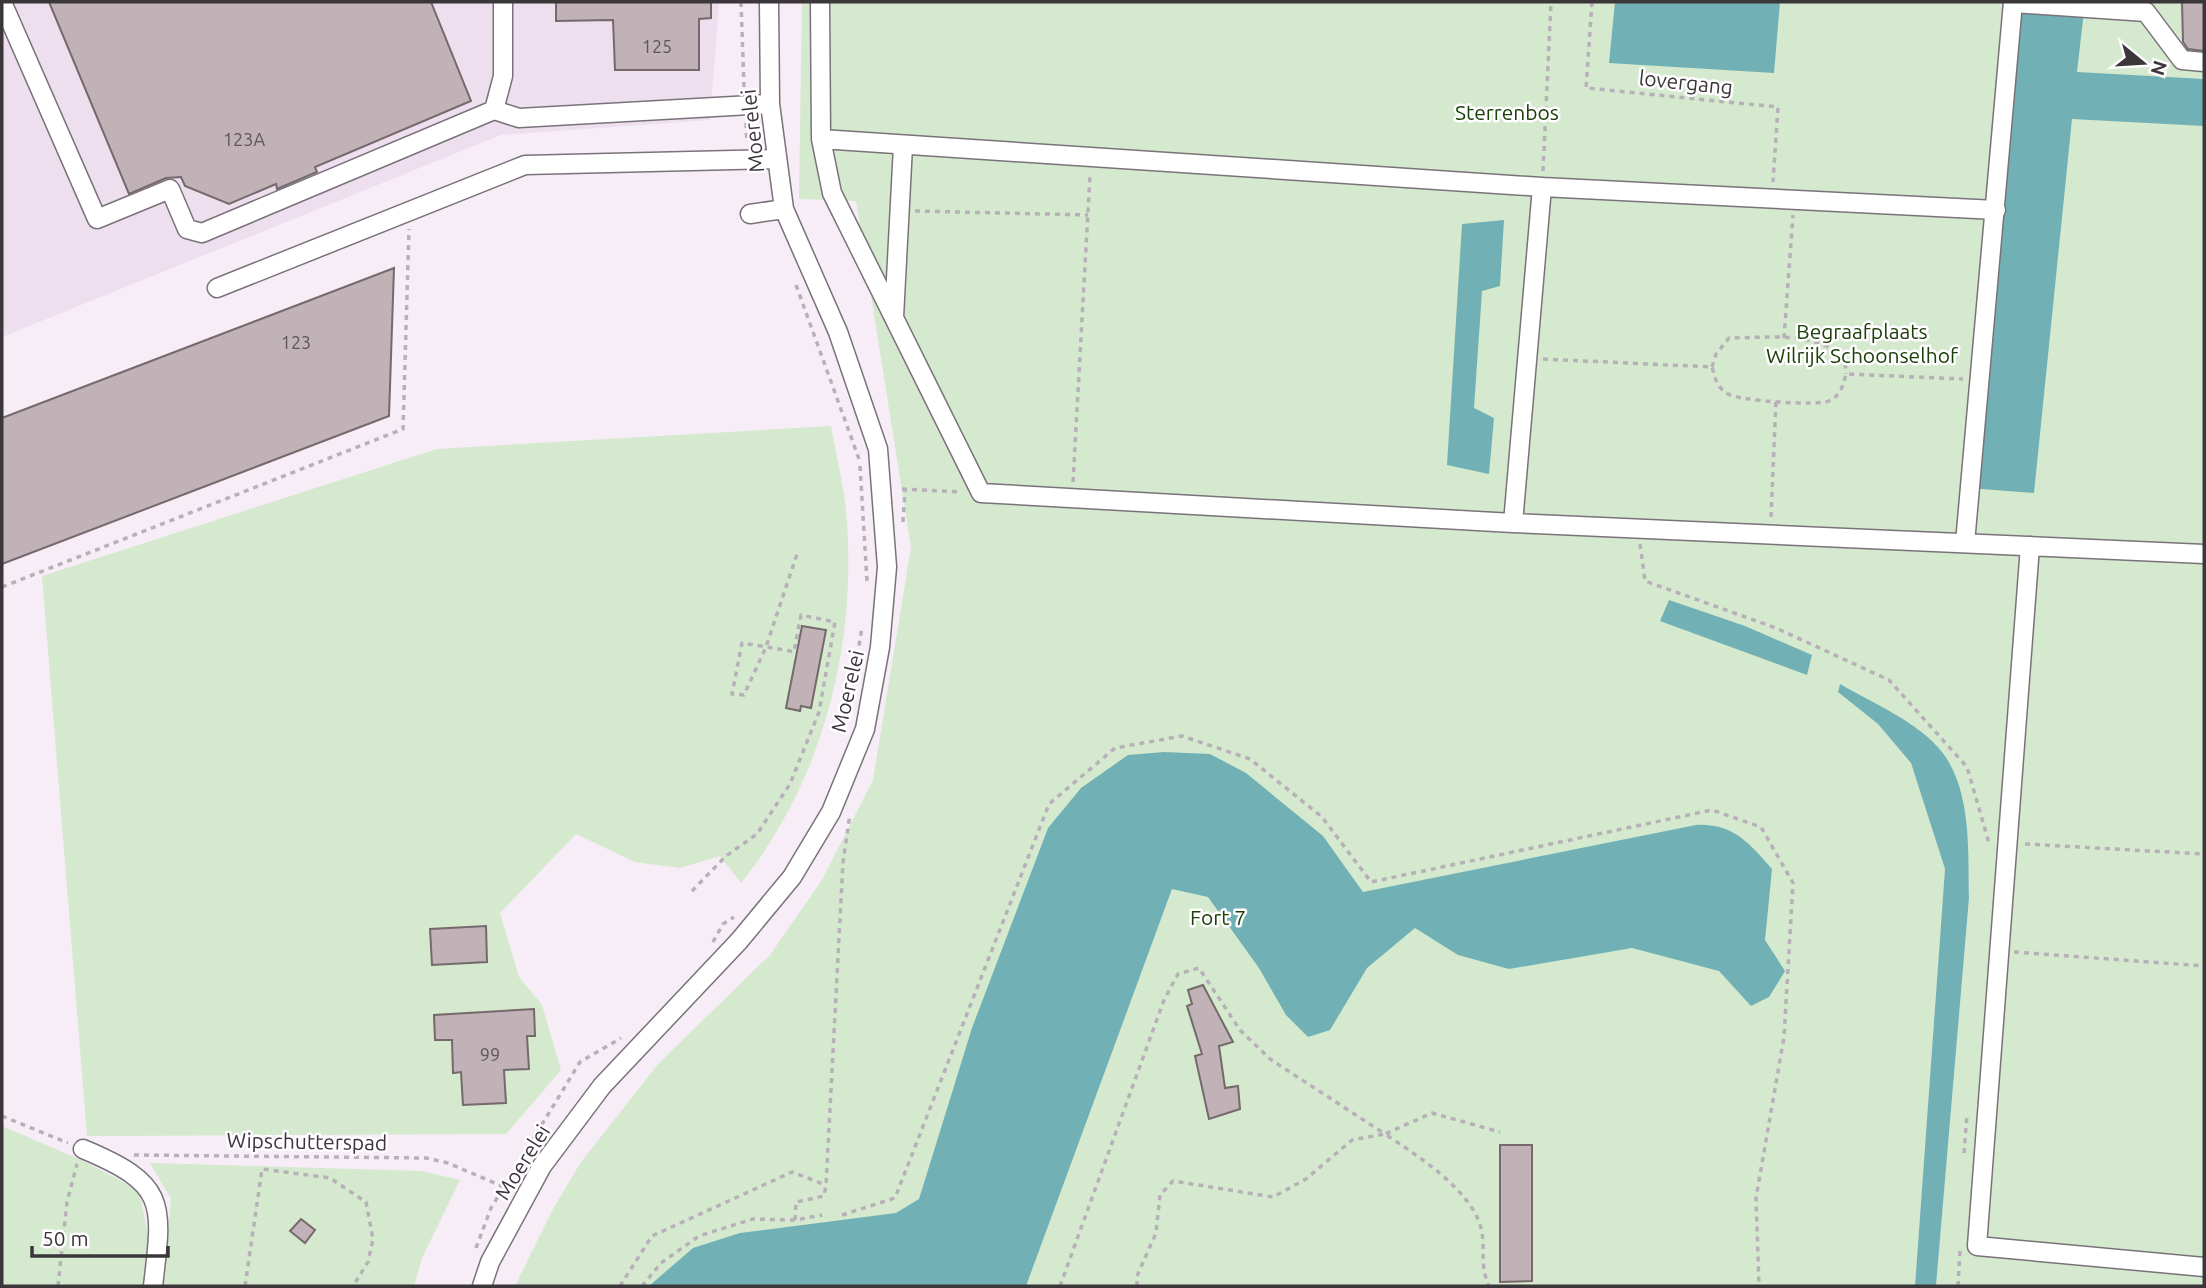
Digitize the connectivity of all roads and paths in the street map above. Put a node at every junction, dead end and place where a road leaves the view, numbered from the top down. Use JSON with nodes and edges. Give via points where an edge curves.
{"nodes":[{"id":1,"x":2,"y":2,"type":"edge"},
{"id":2,"x":503,"y":2,"type":"edge"},
{"id":3,"x":741,"y":2,"type":"edge"},
{"id":4,"x":769,"y":2,"type":"edge"},
{"id":5,"x":820,"y":2,"type":"edge"},
{"id":6,"x":1551,"y":2,"type":"edge"},
{"id":7,"x":1592,"y":2,"type":"edge"},
{"id":8,"x":2013,"y":2,"type":"edge"},
{"id":9,"x":2151,"y":7,"type":"edge"},
{"id":10,"x":2204,"y":61,"type":"edge"},
{"id":11,"x":770,"y":104,"type":"junction"},
{"id":12,"x":744,"y":106,"type":"junction"},
{"id":13,"x":494,"y":110,"type":"junction"},
{"id":14,"x":821,"y":139,"type":"junction"},
{"id":15,"x":903,"y":146,"type":"junction"},
{"id":16,"x":1091,"y":156,"type":"junction"},
{"id":17,"x":778,"y":159,"type":"junction"},
{"id":18,"x":753,"y":160,"type":"junction"},
{"id":19,"x":1542,"y":187,"type":"junction"},
{"id":20,"x":1772,"y":198,"type":"junction"},
{"id":21,"x":1794,"y":200,"type":"junction"},
{"id":22,"x":784,"y":209,"type":"junction"},
{"id":23,"x":1996,"y":210,"type":"junction"},
{"id":24,"x":410,"y":211,"type":"junction"},
{"id":25,"x":899,"y":211,"type":"junction"},
{"id":26,"x":750,"y":214,"type":"dead end"},
{"id":27,"x":1088,"y":215,"type":"junction"},
{"id":28,"x":793,"y":276,"type":"dead end"},
{"id":29,"x":217,"y":288,"type":"dead end"},
{"id":30,"x":894,"y":320,"type":"junction"},
{"id":31,"x":1784,"y":338,"type":"junction"},
{"id":32,"x":1527,"y":358,"type":"junction"},
{"id":33,"x":1712,"y":367,"type":"junction"},
{"id":34,"x":1846,"y":374,"type":"junction"},
{"id":35,"x":1966,"y":379,"type":"dead end"},
{"id":36,"x":1776,"y":400,"type":"junction"},
{"id":37,"x":881,"y":489,"type":"junction"},
{"id":38,"x":981,"y":493,"type":"junction"},
{"id":39,"x":1072,"y":498,"type":"junction"},
{"id":40,"x":1513,"y":523,"type":"junction"},
{"id":41,"x":1638,"y":528,"type":"junction"},
{"id":42,"x":1770,"y":534,"type":"junction"},
{"id":43,"x":1965,"y":543,"type":"junction"},
{"id":44,"x":2030,"y":546,"type":"junction"},
{"id":45,"x":798,"y":551,"type":"dead end"},
{"id":46,"x":2204,"y":554,"type":"edge"},
{"id":47,"x":2,"y":587,"type":"edge"},
{"id":48,"x":867,"y":594,"type":"dead end"},
{"id":49,"x":863,"y":619,"type":"dead end"},
{"id":50,"x":766,"y":647,"type":"junction"},
{"id":51,"x":849,"y":707,"type":"dead end"},
{"id":52,"x":2000,"y":849,"type":"junction"},
{"id":53,"x":2204,"y":854,"type":"edge"},
{"id":54,"x":843,"y":862,"type":"dead end"},
{"id":55,"x":692,"y":891,"type":"dead end"},
{"id":56,"x":743,"y":912,"type":"dead end"},
{"id":57,"x":710,"y":946,"type":"dead end"},
{"id":58,"x":1998,"y":951,"type":"junction"},
{"id":59,"x":2204,"y":966,"type":"edge"},
{"id":60,"x":628,"y":1031,"type":"dead end"},
{"id":61,"x":1968,"y":1102,"type":"dead end"},
{"id":62,"x":2,"y":1116,"type":"edge"},
{"id":63,"x":1500,"y":1132,"type":"dead end"},
{"id":64,"x":1385,"y":1134,"type":"junction"},
{"id":65,"x":1964,"y":1154,"type":"dead end"},
{"id":66,"x":80,"y":1157,"type":"junction"},
{"id":67,"x":105,"y":1158,"type":"junction"},
{"id":68,"x":826,"y":1185,"type":"junction"},
{"id":69,"x":503,"y":1187,"type":"junction"},
{"id":70,"x":842,"y":1214,"type":"dead end"},
{"id":71,"x":822,"y":1215,"type":"dead end"},
{"id":72,"x":795,"y":1220,"type":"junction"},
{"id":73,"x":1960,"y":1247,"type":"dead end"},
{"id":74,"x":471,"y":1260,"type":"dead end"},
{"id":75,"x":2204,"y":1267,"type":"edge"},
{"id":76,"x":58,"y":1286,"type":"edge"},
{"id":77,"x":153,"y":1286,"type":"edge"},
{"id":78,"x":245,"y":1286,"type":"edge"},
{"id":79,"x":353,"y":1286,"type":"edge"},
{"id":80,"x":482,"y":1286,"type":"edge"},
{"id":81,"x":620,"y":1286,"type":"edge"},
{"id":82,"x":642,"y":1286,"type":"edge"},
{"id":83,"x":1060,"y":1286,"type":"edge"},
{"id":84,"x":1137,"y":1286,"type":"edge"},
{"id":85,"x":1489,"y":1286,"type":"edge"},
{"id":86,"x":1759,"y":1286,"type":"edge"},
{"id":87,"x":1958,"y":1286,"type":"edge"}],
"edges":[{"from":1,"to":13,"type":"street","via":[[97,219],[170,190],[187,229],[202,233]]},
{"from":2,"to":13,"type":"street","via":[[503,76]]},
{"from":3,"to":12,"type":"path"},
{"from":4,"to":11,"type":"street","name":"Moerelei"},
{"from":5,"to":14,"type":"street"},
{"from":6,"to":19,"type":"path"},
{"from":7,"to":20,"type":"path","name":"lovergang","via":[[1586,88],[1778,107]]},
{"from":8,"to":9,"type":"street"},
{"from":8,"to":23,"type":"street"},
{"from":9,"to":10,"type":"street","via":[[2182,60]]},
{"from":11,"to":12,"type":"street"},
{"from":11,"to":17,"type":"street","name":"Moerelei"},
{"from":12,"to":13,"type":"street","via":[[519,118]]},
{"from":12,"to":18,"type":"path"},
{"from":14,"to":15,"type":"street"},
{"from":14,"to":30,"type":"street","via":[[832,193]]},
{"from":15,"to":16,"type":"street"},
{"from":15,"to":25,"type":"street"},
{"from":16,"to":19,"type":"street"},
{"from":16,"to":27,"type":"path"},
{"from":17,"to":18,"type":"street"},
{"from":17,"to":22,"type":"street","name":"Moerelei"},
{"from":18,"to":24,"type":"street","via":[[525,165]]},
{"from":19,"to":20,"type":"street"},
{"from":19,"to":32,"type":"street"},
{"from":20,"to":21,"type":"street"},
{"from":21,"to":23,"type":"street"},
{"from":21,"to":31,"type":"path"},
{"from":22,"to":26,"type":"street"},
{"from":22,"to":37,"type":"street","name":"Moerelei","via":[[838,332],[878,449]]},
{"from":23,"to":43,"type":"street"},
{"from":24,"to":29,"type":"street"},
{"from":24,"to":47,"type":"path","via":[[403,429]]},
{"from":25,"to":27,"type":"path"},
{"from":25,"to":30,"type":"street"},
{"from":27,"to":39,"type":"path"},
{"from":28,"to":48,"type":"path","via":[[859,457]]},
{"from":30,"to":38,"type":"street"},
{"from":31,"to":33,"type":"path","via":[[1729,338]]},
{"from":31,"to":34,"type":"path","via":[[1833,347],[1845,359]]},
{"from":32,"to":33,"type":"path"},
{"from":32,"to":40,"type":"street"},
{"from":33,"to":36,"type":"path","via":[[1717,385],[1728,394]]},
{"from":34,"to":35,"type":"path"},
{"from":34,"to":36,"type":"path","via":[[1842,390],[1827,402]]},
{"from":36,"to":42,"type":"path"},
{"from":37,"to":38,"type":"path"},
{"from":37,"to":80,"type":"street","name":"Moerelei","via":[[887,567],[880,647],[865,729],[831,813],[792,877],[739,941],[602,1086],[542,1166],[490,1262]]},
{"from":38,"to":39,"type":"street"},
{"from":39,"to":40,"type":"street"},
{"from":40,"to":41,"type":"street"},
{"from":41,"to":42,"type":"street"},
{"from":41,"to":52,"type":"path","via":[[1645,581],[1776,628],[1889,680],[1967,766]]},
{"from":42,"to":43,"type":"street"},
{"from":43,"to":44,"type":"street"},
{"from":44,"to":46,"type":"street"},
{"from":44,"to":52,"type":"street"},
{"from":45,"to":50,"type":"path"},
{"from":49,"to":51,"type":"path"},
{"from":50,"to":50,"type":"path","via":[[742,643],[732,694],[744,695]]},
{"from":50,"to":55,"type":"path","via":[[794,652],[801,615],[835,622],[819,712],[790,784],[757,834],[726,856]]},
{"from":52,"to":53,"type":"path"},
{"from":52,"to":58,"type":"street"},
{"from":54,"to":68,"type":"path"},
{"from":56,"to":57,"type":"path","via":[[723,924]]},
{"from":58,"to":59,"type":"path"},
{"from":58,"to":75,"type":"street","via":[[1977,1246]]},
{"from":60,"to":69,"type":"path","via":[[580,1062]]},
{"from":61,"to":65,"type":"path"},
{"from":62,"to":66,"type":"path"},
{"from":63,"to":64,"type":"path","via":[[1432,1113]]},
{"from":64,"to":83,"type":"path","via":[[1270,1059],[1240,1030],[1199,968],[1178,974],[1164,1000]]},
{"from":64,"to":84,"type":"path","via":[[1352,1140],[1306,1179],[1273,1197],[1173,1181],[1160,1195],[1156,1233]]},
{"from":64,"to":85,"type":"path","via":[[1451,1183],[1472,1208],[1481,1228],[1481,1269]]},
{"from":66,"to":67,"type":"street"},
{"from":66,"to":76,"type":"path","via":[[67,1202]]},
{"from":67,"to":69,"type":"path","name":"Wipschutterspad","via":[[119,1154],[426,1158]]},
{"from":67,"to":77,"type":"street","via":[[150,1189],[158,1214]]},
{"from":68,"to":72,"type":"path","via":[[824,1196],[796,1202]]},
{"from":68,"to":81,"type":"path","via":[[792,1172],[652,1236]]},
{"from":69,"to":74,"type":"path"},
{"from":70,"to":86,"type":"path","via":[[895,1198],[1049,804],[1115,748],[1182,736],[1250,759],[1322,817],[1371,882],[1712,810],[1761,827],[1793,883],[1784,1037],[1756,1198]]},
{"from":71,"to":72,"type":"path"},
{"from":72,"to":82,"type":"path","via":[[753,1219],[699,1236],[661,1262]]},
{"from":73,"to":87,"type":"path"},
{"from":78,"to":79,"type":"path","via":[[262,1169],[330,1178],[366,1202],[373,1239],[368,1262]]}]}
